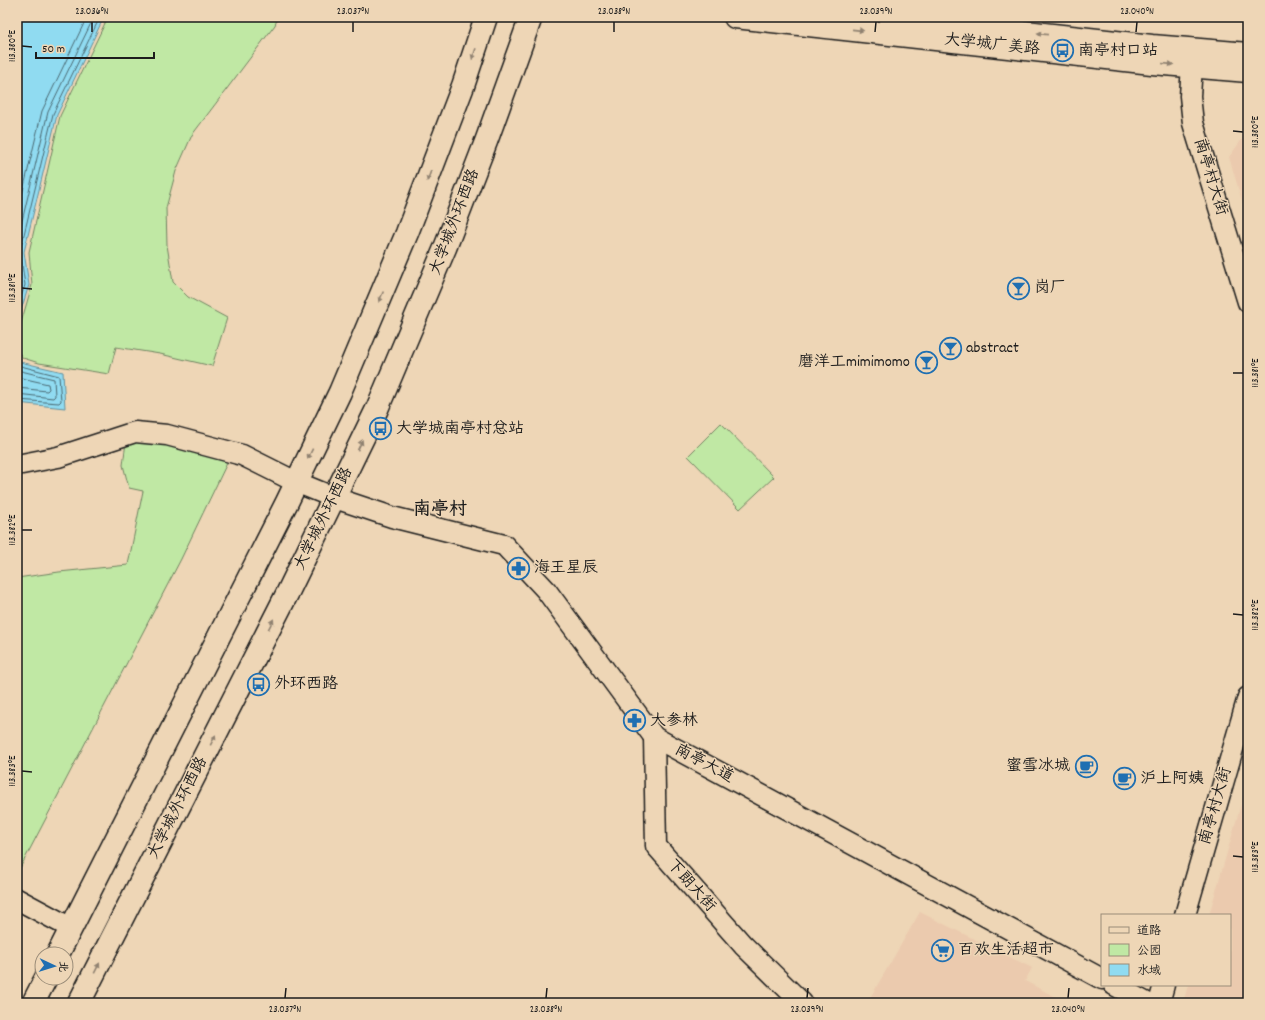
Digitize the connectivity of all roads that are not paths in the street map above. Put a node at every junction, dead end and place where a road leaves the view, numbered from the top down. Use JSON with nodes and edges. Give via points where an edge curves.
{"nodes":[{"id":1,"x":486,"y":17,"type":"edge"},
{"id":2,"x":735,"y":17,"type":"edge"},
{"id":3,"x":890,"y":17,"type":"edge"},
{"id":4,"x":531,"y":19,"type":"edge"},
{"id":5,"x":1248,"y":54,"type":"edge"},
{"id":6,"x":1193,"y":58,"type":"junction"},
{"id":7,"x":1248,"y":71,"type":"edge"},
{"id":8,"x":1248,"y":302,"type":"edge"},
{"id":9,"x":17,"y":465,"type":"edge"},
{"id":10,"x":296,"y":482,"type":"junction"},
{"id":11,"x":335,"y":498,"type":"junction"},
{"id":12,"x":1248,"y":697,"type":"edge"},
{"id":13,"x":654,"y":737,"type":"junction"},
{"id":14,"x":17,"y":899,"type":"edge"},
{"id":15,"x":1185,"y":914,"type":"edge"},
{"id":16,"x":71,"y":928,"type":"junction"},
{"id":17,"x":62,"y":946,"type":"edge"},
{"id":18,"x":1101,"y":978,"type":"edge"},
{"id":19,"x":42,"y":986,"type":"edge"},
{"id":20,"x":1116,"y":986,"type":"edge"},
{"id":21,"x":1164,"y":986,"type":"edge"},
{"id":22,"x":33,"y":1003,"type":"edge"},
{"id":23,"x":79,"y":1003,"type":"edge"},
{"id":24,"x":802,"y":1003,"type":"edge"},
{"id":25,"x":1147,"y":1003,"type":"edge"},
{"id":26,"x":1159,"y":1003,"type":"edge"}],
"edges":[{"from":1,"to":10,"type":"main road","one_way":true,"via":[[463,86],[407,233],[358,350]]},
{"from":2,"to":6,"type":"main road","name":"大学城广美路","one_way":true},
{"from":6,"to":3,"type":"main road","name":"大学城广美路","one_way":true},
{"from":11,"to":4,"type":"main road","name":"大学城外环西路","one_way":true,"via":[[380,402],[445,248]]},
{"from":5,"to":6,"type":"main road","name":"大学城广美路"},
{"from":6,"to":7,"type":"main road","name":"大学城广美路"},
{"from":6,"to":8,"type":"street","name":"南亭村大街","via":[[1190,96],[1193,123]]},
{"from":9,"to":10,"type":"street","name":"南亭大道","via":[[58,457],[135,432],[167,435],[242,455]]},
{"from":10,"to":11,"type":"street","name":"南亭大道"},
{"from":10,"to":16,"type":"main road"},
{"from":11,"to":13,"type":"street","name":"南亭大道","via":[[392,516],[504,545],[546,590]]},
{"from":23,"to":11,"type":"main road","name":"大学城外环西路","one_way":true},
{"from":12,"to":15,"type":"street","name":"南亭村大街"},
{"from":13,"to":18,"type":"street","name":"南亭大道"},
{"from":13,"to":24,"type":"street","name":"下朗大街","via":[[656,846],[743,945]]},
{"from":14,"to":16,"type":"street"},
{"from":16,"to":17,"type":"main road"},
{"from":19,"to":22,"type":"main road"},
{"from":20,"to":25,"type":"street"},
{"from":21,"to":26,"type":"street"}]}
